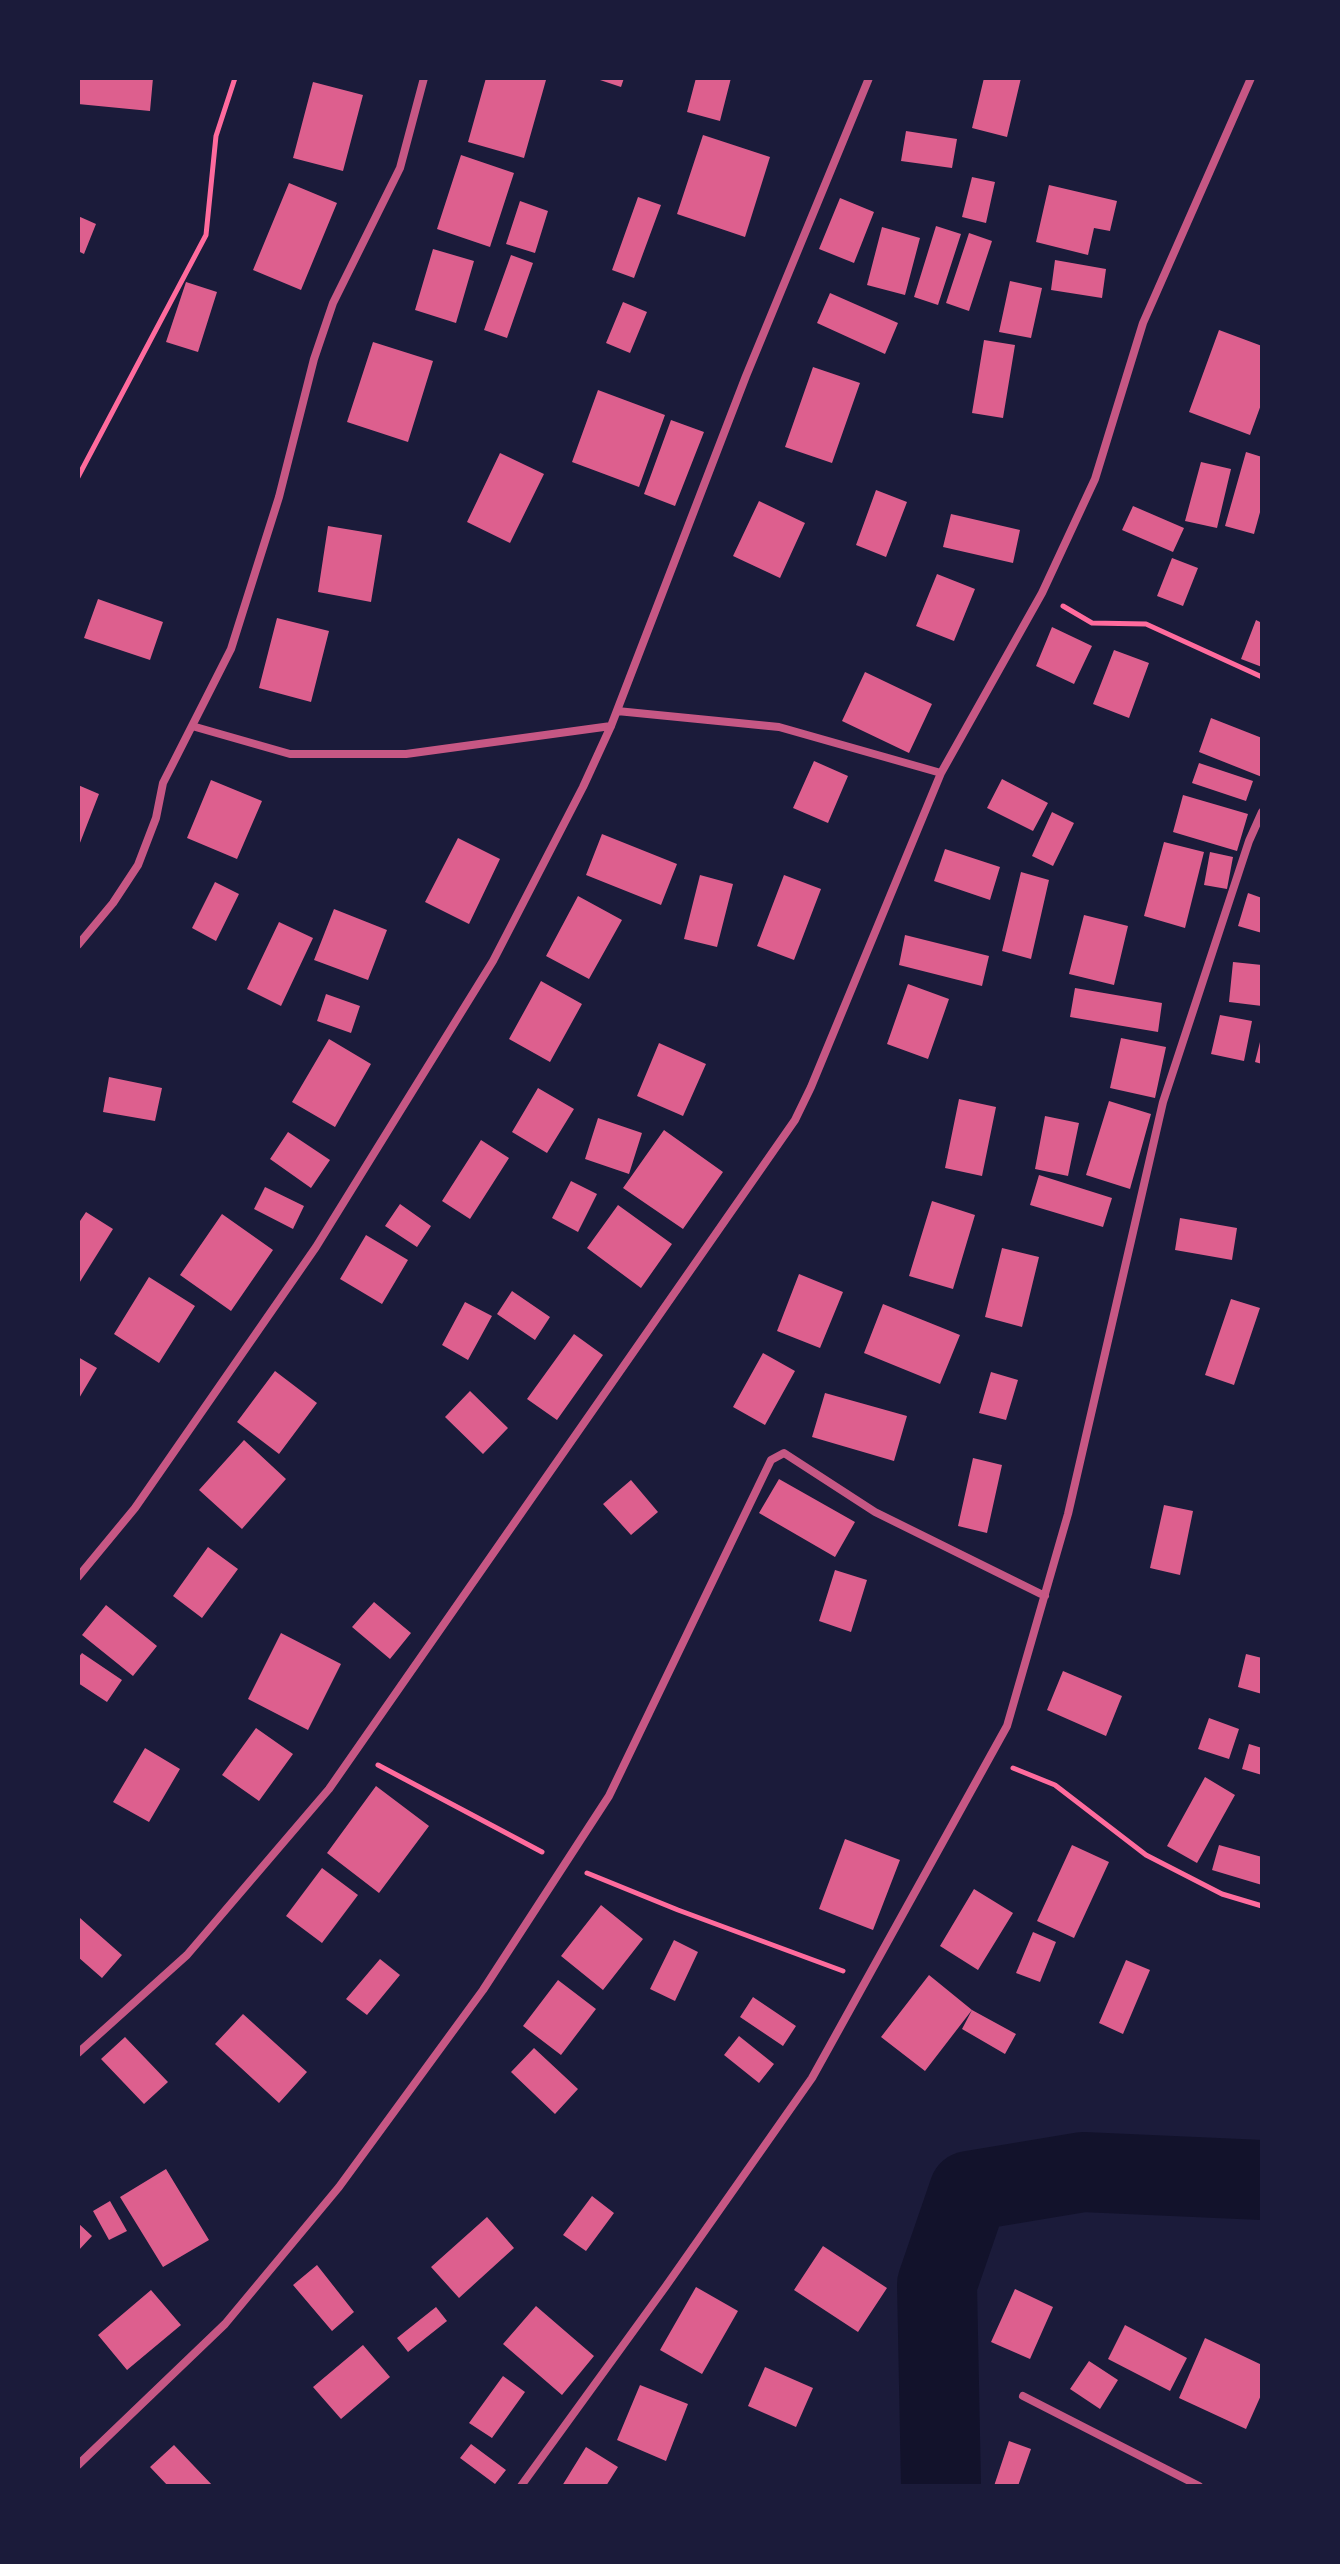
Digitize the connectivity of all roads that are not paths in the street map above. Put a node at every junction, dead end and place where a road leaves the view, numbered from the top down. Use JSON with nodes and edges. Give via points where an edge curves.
{"nodes":[{"id":1,"x":424,"y":78,"type":"edge"},
{"id":2,"x":869,"y":78,"type":"edge"},
{"id":3,"x":1251,"y":78,"type":"edge"},
{"id":4,"x":617,"y":711,"type":"junction"},
{"id":5,"x":192,"y":726,"type":"junction"},
{"id":6,"x":611,"y":726,"type":"junction"},
{"id":7,"x":941,"y":773,"type":"junction"},
{"id":8,"x":1262,"y":812,"type":"edge"},
{"id":9,"x":78,"y":945,"type":"edge"},
{"id":10,"x":78,"y":1577,"type":"edge"},
{"id":11,"x":1045,"y":1596,"type":"junction"},
{"id":12,"x":78,"y":2053,"type":"edge"},
{"id":13,"x":1023,"y":2396,"type":"dead end"},
{"id":14,"x":78,"y":2465,"type":"edge"},
{"id":15,"x":521,"y":2486,"type":"edge"},
{"id":16,"x":1199,"y":2486,"type":"edge"}],
"edges":[{"from":1,"to":5,"type":"street","via":[[400,168],[333,303],[314,359],[279,497],[231,649]]},
{"from":2,"to":4,"type":"street","via":[[746,376]]},
{"from":3,"to":7,"type":"street","via":[[1143,323],[1095,479],[1042,593]]},
{"from":4,"to":6,"type":"street"},
{"from":4,"to":7,"type":"street","via":[[779,727]]},
{"from":5,"to":6,"type":"street","via":[[290,754],[406,754]]},
{"from":5,"to":9,"type":"street","via":[[163,783],[138,865]]},
{"from":6,"to":10,"type":"street","via":[[493,961],[316,1247],[135,1508]]},
{"from":7,"to":12,"type":"street","via":[[795,1120],[329,1789],[187,1955]]},
{"from":8,"to":11,"type":"street","via":[[1163,1102]]},
{"from":11,"to":14,"type":"street","via":[[875,1512],[784,1453],[771,1460],[609,1796],[483,1990],[339,2187],[225,2324]]},
{"from":11,"to":15,"type":"street","via":[[1007,1726],[812,2078]]},
{"from":13,"to":16,"type":"street"}]}
